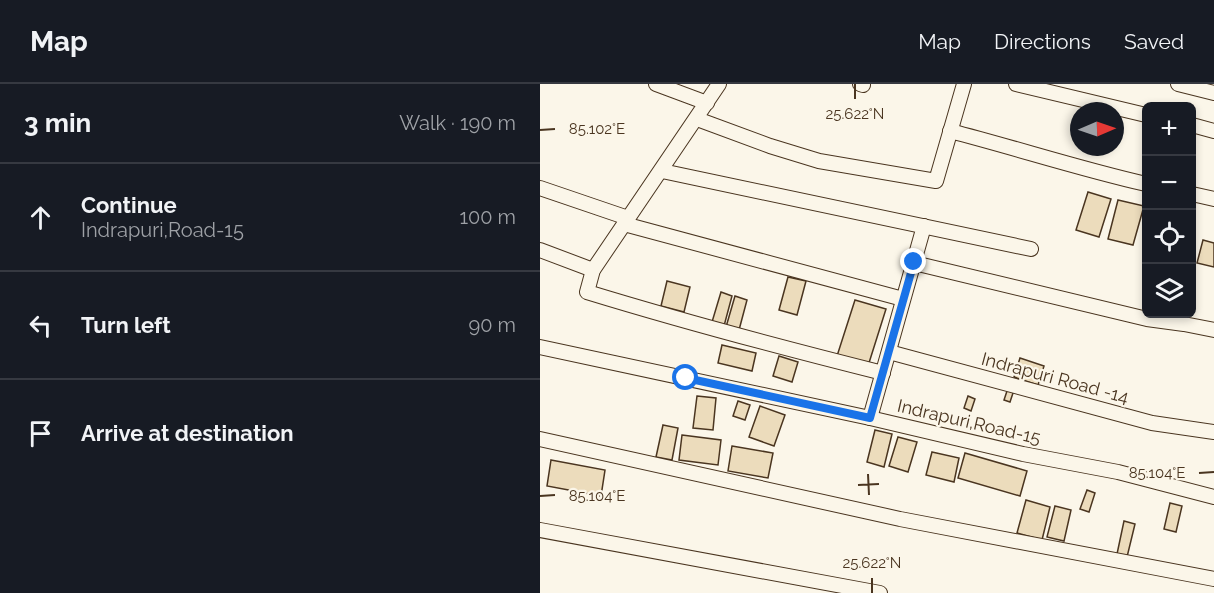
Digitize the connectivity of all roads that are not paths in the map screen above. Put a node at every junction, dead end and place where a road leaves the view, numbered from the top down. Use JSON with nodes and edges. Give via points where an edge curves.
{"nodes":[{"id":1,"x":656,"y":84,"type":"edge"},
{"id":2,"x":719,"y":84,"type":"edge"},
{"id":3,"x":964,"y":84,"type":"edge"},
{"id":4,"x":1016,"y":84,"type":"edge"},
{"id":5,"x":1178,"y":84,"type":"edge"},
{"id":6,"x":1214,"y":93,"type":"edge"},
{"id":7,"x":707,"y":103,"type":"junction"},
{"id":8,"x":1142,"y":114,"type":"edge"},
{"id":9,"x":697,"y":119,"type":"junction"},
{"id":10,"x":1196,"y":126,"type":"edge"},
{"id":11,"x":1214,"y":130,"type":"edge"},
{"id":12,"x":950,"y":131,"type":"junction"},
{"id":13,"x":662,"y":171,"type":"junction"},
{"id":14,"x":1142,"y":183,"type":"edge"},
{"id":15,"x":540,"y":188,"type":"edge"},
{"id":16,"x":1196,"y":195,"type":"edge"},
{"id":17,"x":1214,"y":199,"type":"edge"},
{"id":18,"x":626,"y":221,"type":"junction"},
{"id":19,"x":924,"y":226,"type":"junction"},
{"id":20,"x":1031,"y":249,"type":"dead end"},
{"id":21,"x":540,"y":250,"type":"edge"},
{"id":22,"x":914,"y":262,"type":"junction"},
{"id":23,"x":593,"y":270,"type":"junction"},
{"id":24,"x":903,"y":299,"type":"junction"},
{"id":25,"x":1214,"y":330,"type":"edge"},
{"id":26,"x":540,"y":347,"type":"edge"},
{"id":27,"x":888,"y":352,"type":"junction"},
{"id":28,"x":883,"y":373,"type":"junction"},
{"id":29,"x":870,"y":418,"type":"junction"},
{"id":30,"x":1214,"y":432,"type":"edge"},
{"id":31,"x":540,"y":439,"type":"edge"},
{"id":32,"x":1214,"y":496,"type":"edge"},
{"id":33,"x":540,"y":530,"type":"edge"},
{"id":34,"x":1214,"y":579,"type":"edge"},
{"id":35,"x":880,"y":593,"type":"edge"}],
"edges":[{"from":1,"to":7,"type":"street"},
{"from":2,"to":7,"type":"street"},
{"from":3,"to":12,"type":"street"},
{"from":4,"to":8,"type":"street"},
{"from":5,"to":6,"type":"street"},
{"from":7,"to":9,"type":"street"},
{"from":9,"to":12,"type":"street","via":[[770,147],[819,160],[936,181]]},
{"from":9,"to":13,"type":"street"},
{"from":10,"to":11,"type":"street"},
{"from":12,"to":14,"type":"street"},
{"from":13,"to":18,"type":"street"},
{"from":13,"to":19,"type":"street"},
{"from":15,"to":18,"type":"street"},
{"from":16,"to":17,"type":"street"},
{"from":18,"to":23,"type":"street"},
{"from":18,"to":24,"type":"street"},
{"from":19,"to":20,"type":"street"},
{"from":19,"to":22,"type":"street"},
{"from":21,"to":23,"type":"street"},
{"from":22,"to":24,"type":"street"},
{"from":22,"to":25,"type":"street","via":[[1148,319]]},
{"from":23,"to":28,"type":"street","via":[[587,292],[751,340]]},
{"from":24,"to":27,"type":"street"},
{"from":26,"to":29,"type":"street","name":"Indrapuri,Road-15"},
{"from":27,"to":28,"type":"street"},
{"from":27,"to":30,"type":"street","name":"Indrapuri Road -14","via":[[1152,423]]},
{"from":28,"to":29,"type":"street"},
{"from":29,"to":32,"type":"street","name":"Indrapuri,Road-15"},
{"from":31,"to":34,"type":"street","via":[[900,519]]},
{"from":33,"to":35,"type":"street"}]}
